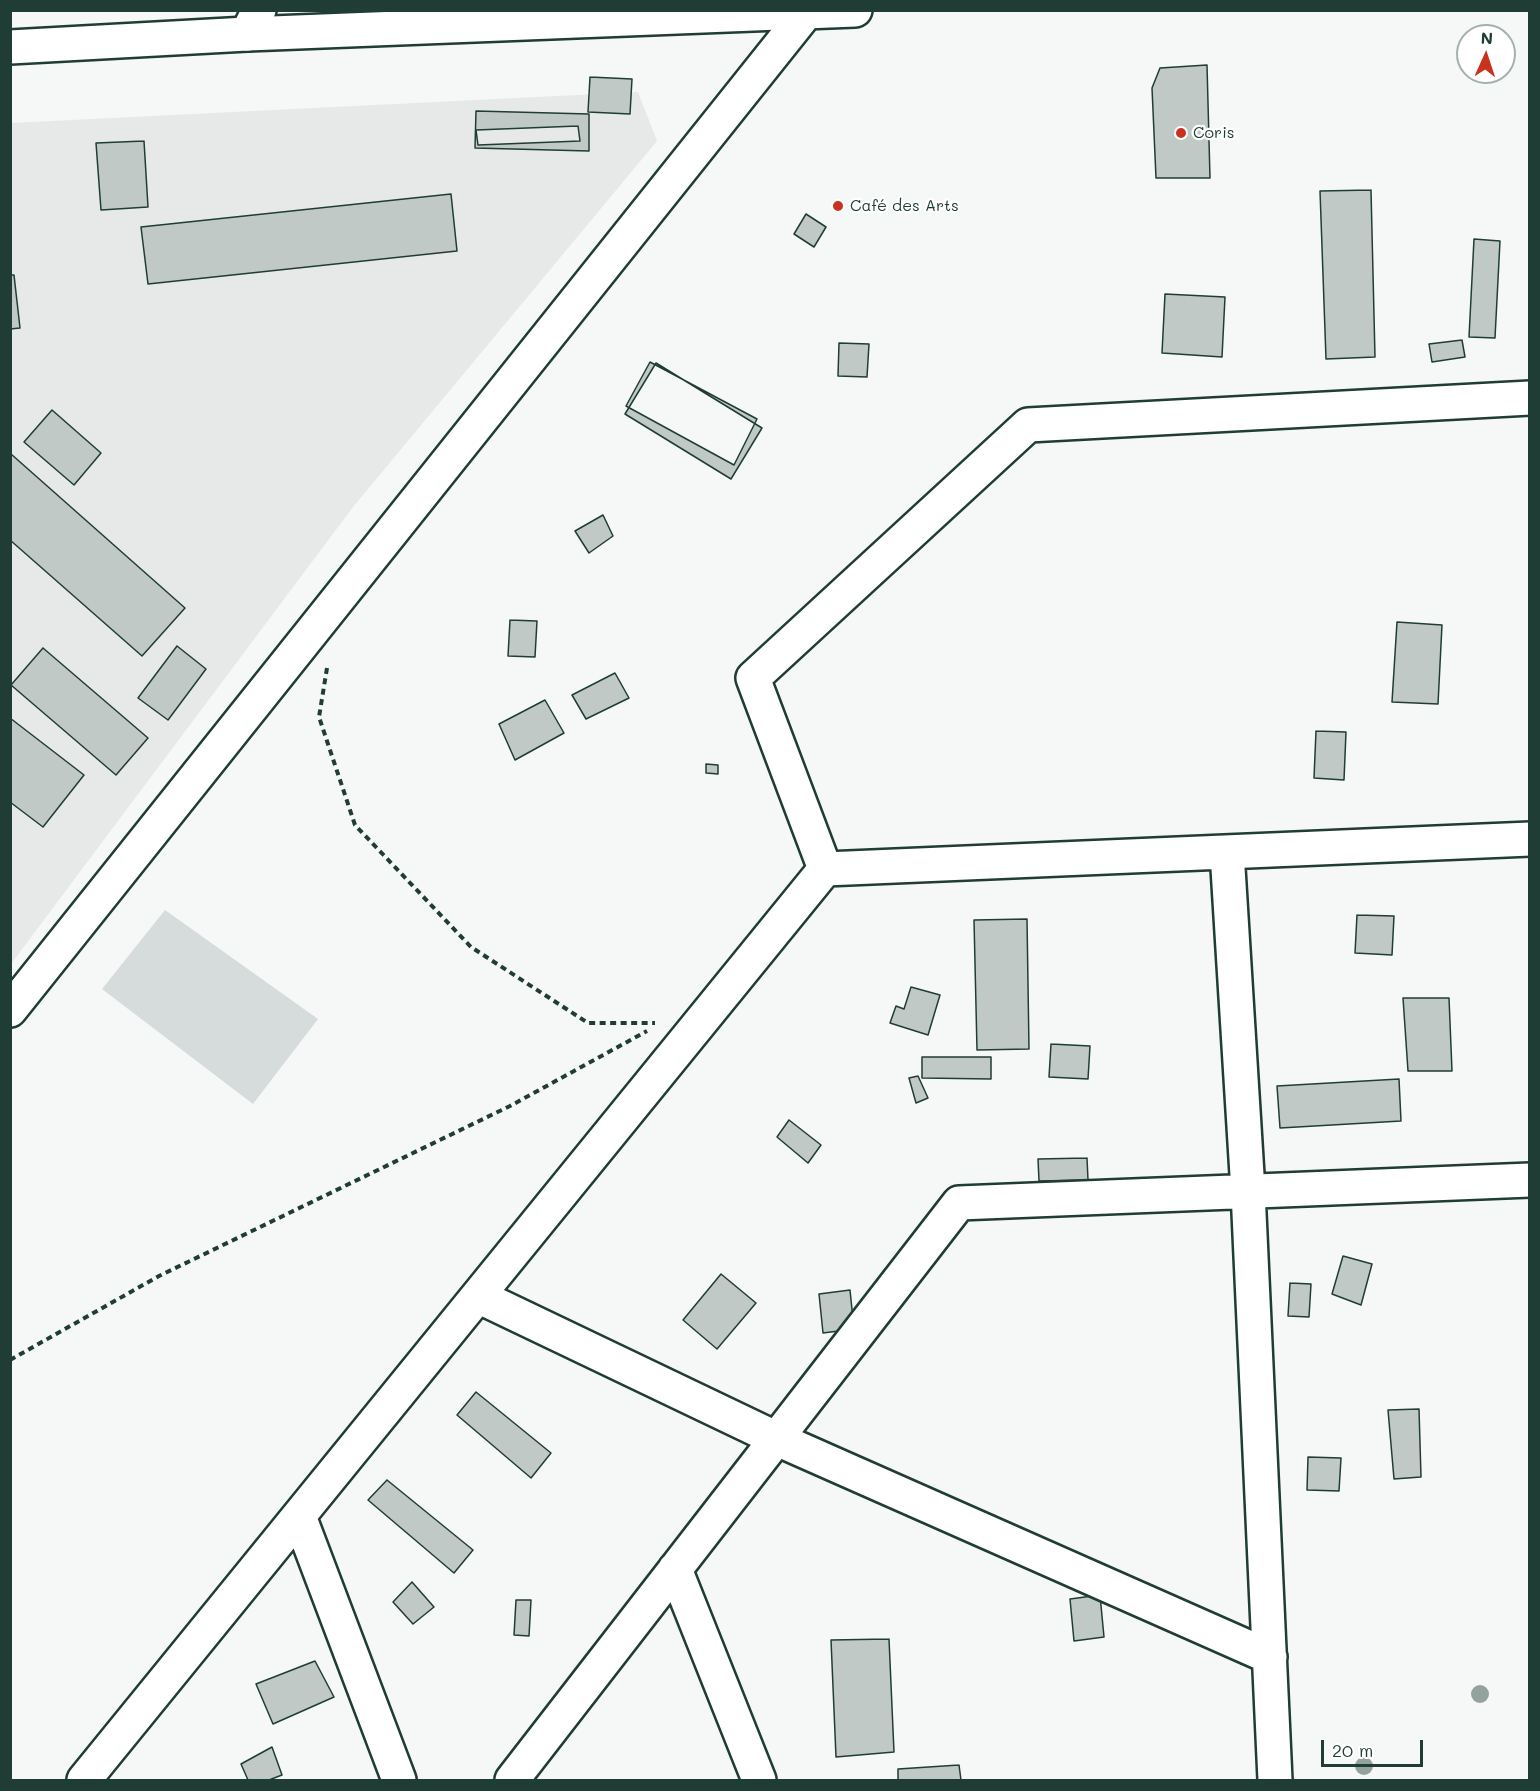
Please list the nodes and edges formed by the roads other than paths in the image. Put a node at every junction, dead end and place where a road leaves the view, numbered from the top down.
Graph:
1 (855, 10) edge
2 (805, 14) junction
3 (253, 22) edge
4 (10, 47) edge
5 (1530, 398) edge
6 (1530, 838) edge
7 (1227, 852) junction
8 (825, 868) junction
9 (10, 1010) edge
10 (1530, 1180) edge
11 (1248, 1191) junction
12 (478, 1296) junction
13 (777, 1439) junction
14 (299, 1516) junction
15 (675, 1569) junction
16 (1270, 1657) junction
17 (84, 1780) edge
18 (399, 1780) edge
19 (512, 1780) edge
20 (759, 1780) edge
21 (1275, 1780) edge

1 - 2 main road
2 - 3 main road
2 - 9 main road
3 - 4 main road
5 - 8 main road
6 - 7 main road
7 - 8 main road
7 - 11 main road
8 - 12 main road
10 - 11 main road
11 - 13 main road
11 - 16 main road
12 - 13 main road
12 - 14 main road
13 - 15 main road
13 - 16 main road
14 - 17 main road
14 - 18 main road
15 - 19 main road
15 - 20 main road
16 - 21 main road

